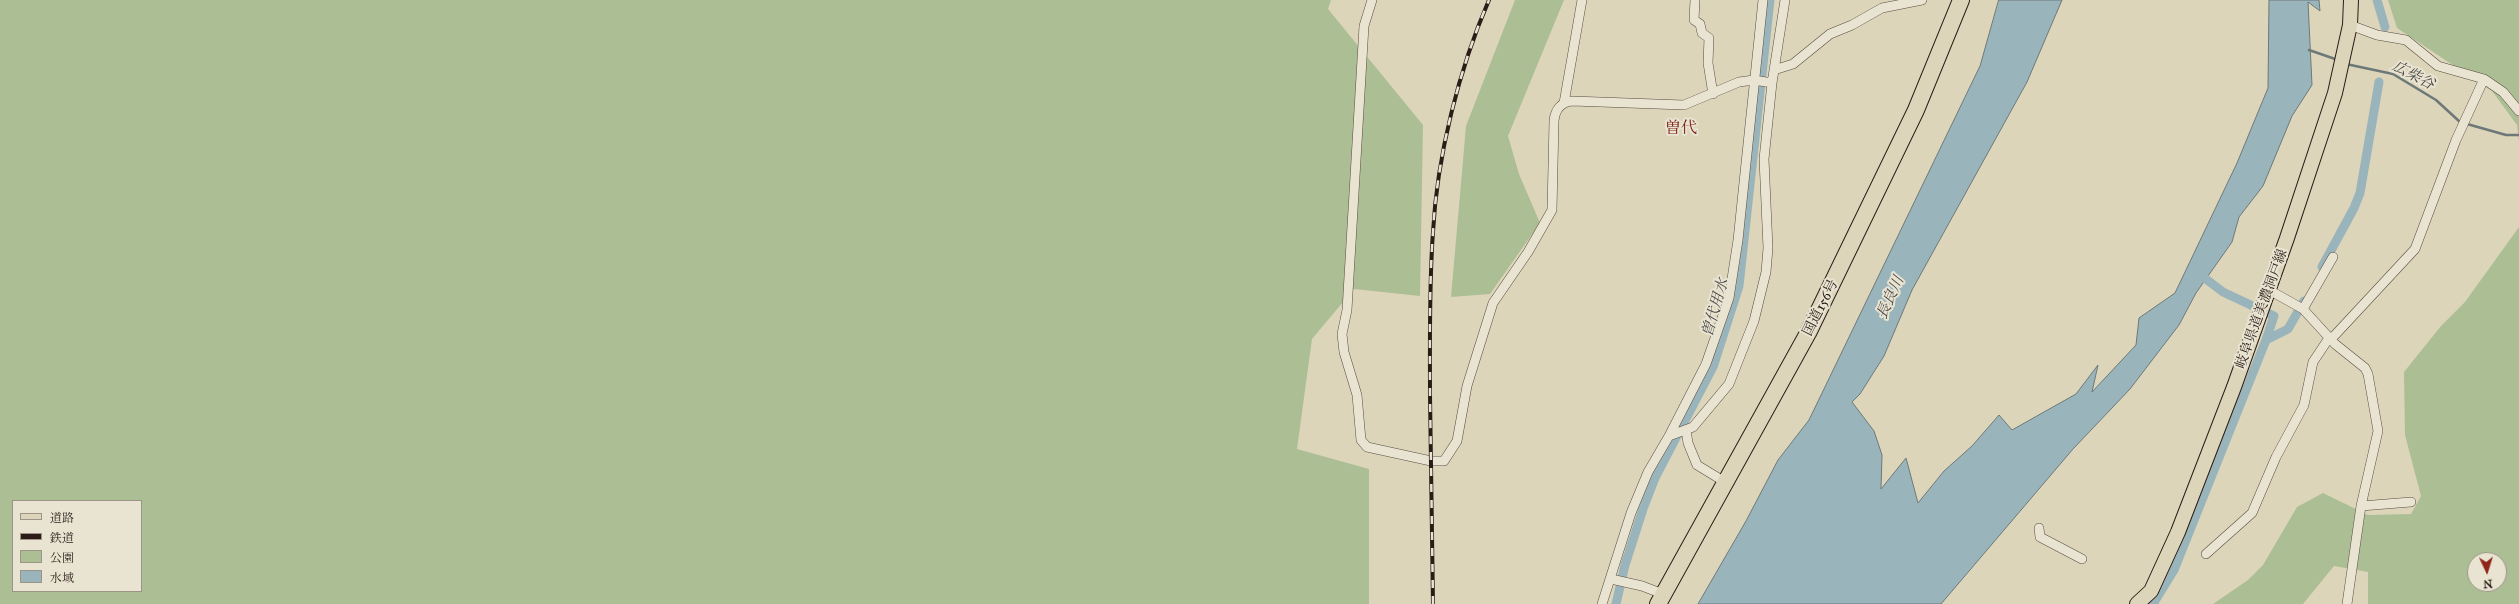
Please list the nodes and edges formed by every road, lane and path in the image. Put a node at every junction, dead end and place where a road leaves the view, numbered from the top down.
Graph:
1 (1372, 0) edge
2 (1582, 0) edge
3 (1695, 0) edge
4 (1763, 0) edge
5 (1785, 0) edge
6 (1922, 0) edge
7 (1961, 0) edge
8 (2351, 0) edge
9 (2350, 26) junction
10 (1774, 70) junction
11 (2484, 79) junction
12 (1763, 81) junction
13 (1713, 94) junction
14 (1564, 103) junction
15 (2519, 111) edge
16 (1756, 159) junction
17 (2333, 257) dead end
18 (2269, 290) junction
19 (2300, 306) junction
20 (2330, 338) junction
21 (1678, 433) junction
22 (1725, 482) junction
23 (2411, 502) dead end
24 (2361, 506) junction
25 (2039, 528) dead end
26 (2206, 554) dead end
27 (2082, 559) dead end
28 (1617, 580) junction
29 (1661, 599) edge
30 (1602, 604) edge
31 (2137, 604) edge
32 (2347, 604) edge

1 - 14 street
2 - 14 street
3 - 13 street
4 - 12 street
5 - 10 street
6 - 10 street
7 - 22 highway, 国道156号
8 - 9 main road, 岐阜県道美濃洞戸線
9 - 11 street
9 - 18 main road, 岐阜県道美濃洞戸線
10 - 12 street
11 - 15 street
11 - 20 street
12 - 13 street
12 - 16 street
12 - 16 street
13 - 14 street
16 - 21 street
16 - 21 street
17 - 19 street
18 - 19 street
18 - 31 main road, 岐阜県道美濃洞戸線
19 - 20 street
20 - 24 street
20 - 26 street
21 - 22 street
21 - 28 street
22 - 29 highway, 国道156号
23 - 24 street
24 - 32 street
25 - 27 street
28 - 29 street
28 - 30 street

